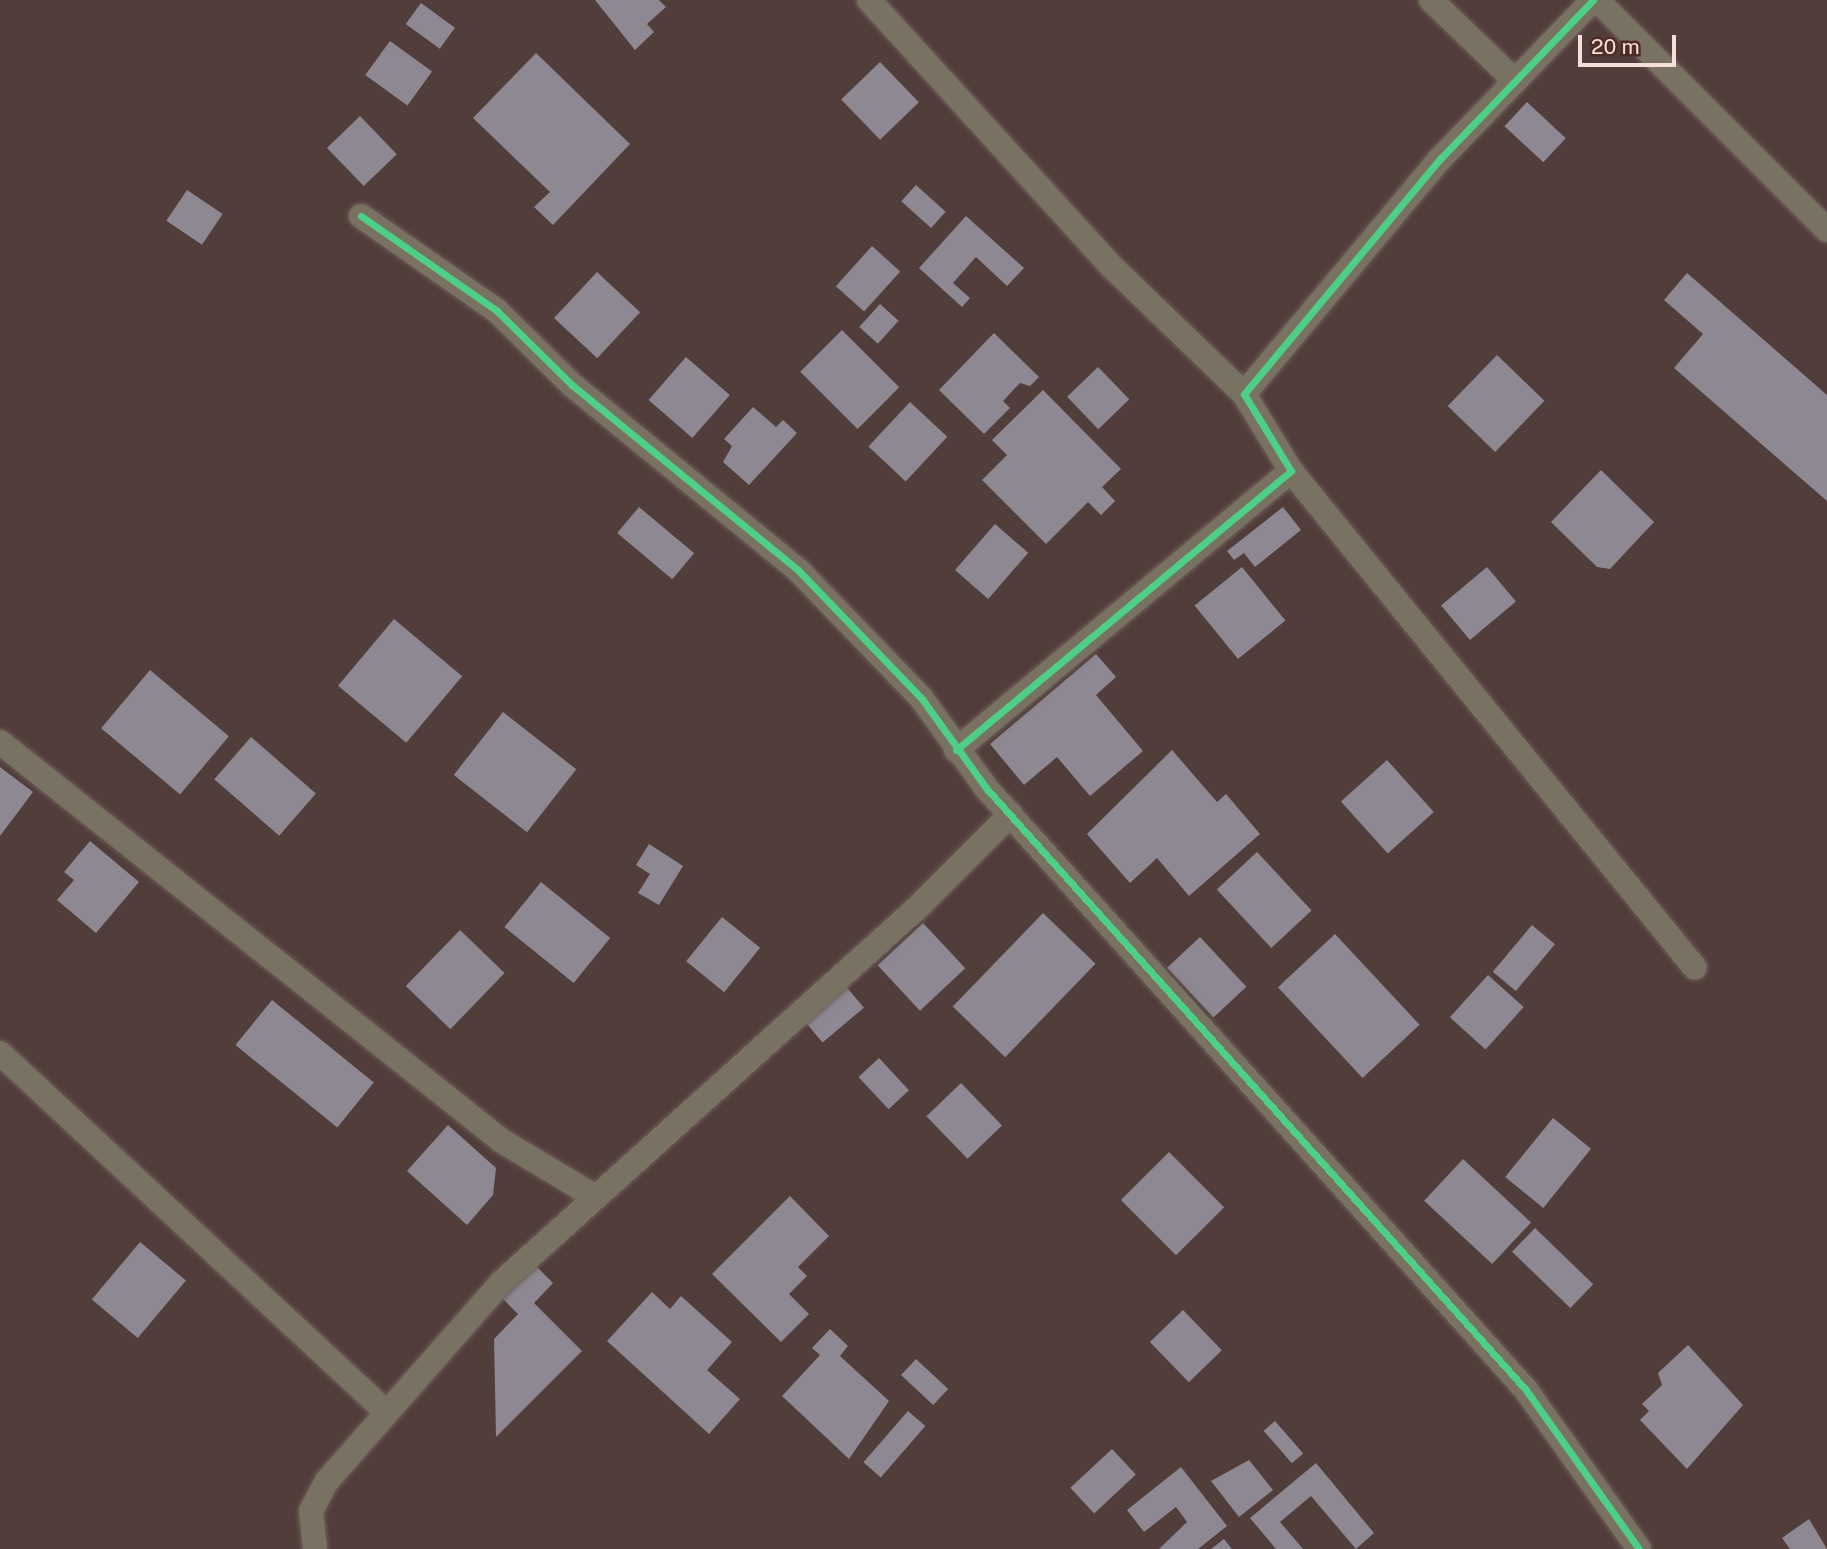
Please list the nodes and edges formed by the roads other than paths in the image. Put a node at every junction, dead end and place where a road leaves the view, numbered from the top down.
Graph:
1 (869, 0) edge
2 (1431, 0) edge
3 (1595, 0) edge
4 (1513, 79) junction
5 (361, 216) dead end
6 (1827, 230) edge
7 (1244, 394) junction
8 (1291, 471) junction
9 (0, 743) edge
10 (956, 750) junction
11 (1011, 814) junction
12 (1695, 968) dead end
13 (0, 1053) edge
14 (594, 1196) junction
15 (384, 1410) junction
16 (315, 1549) edge
17 (1639, 1549) edge

1 - 7 street
2 - 4 street
3 - 4 street
3 - 6 street
4 - 7 street
5 - 10 street
7 - 8 street
8 - 10 street
8 - 12 street
9 - 14 street
10 - 11 street
11 - 14 street
11 - 17 street
13 - 15 street
14 - 15 street
15 - 16 street

